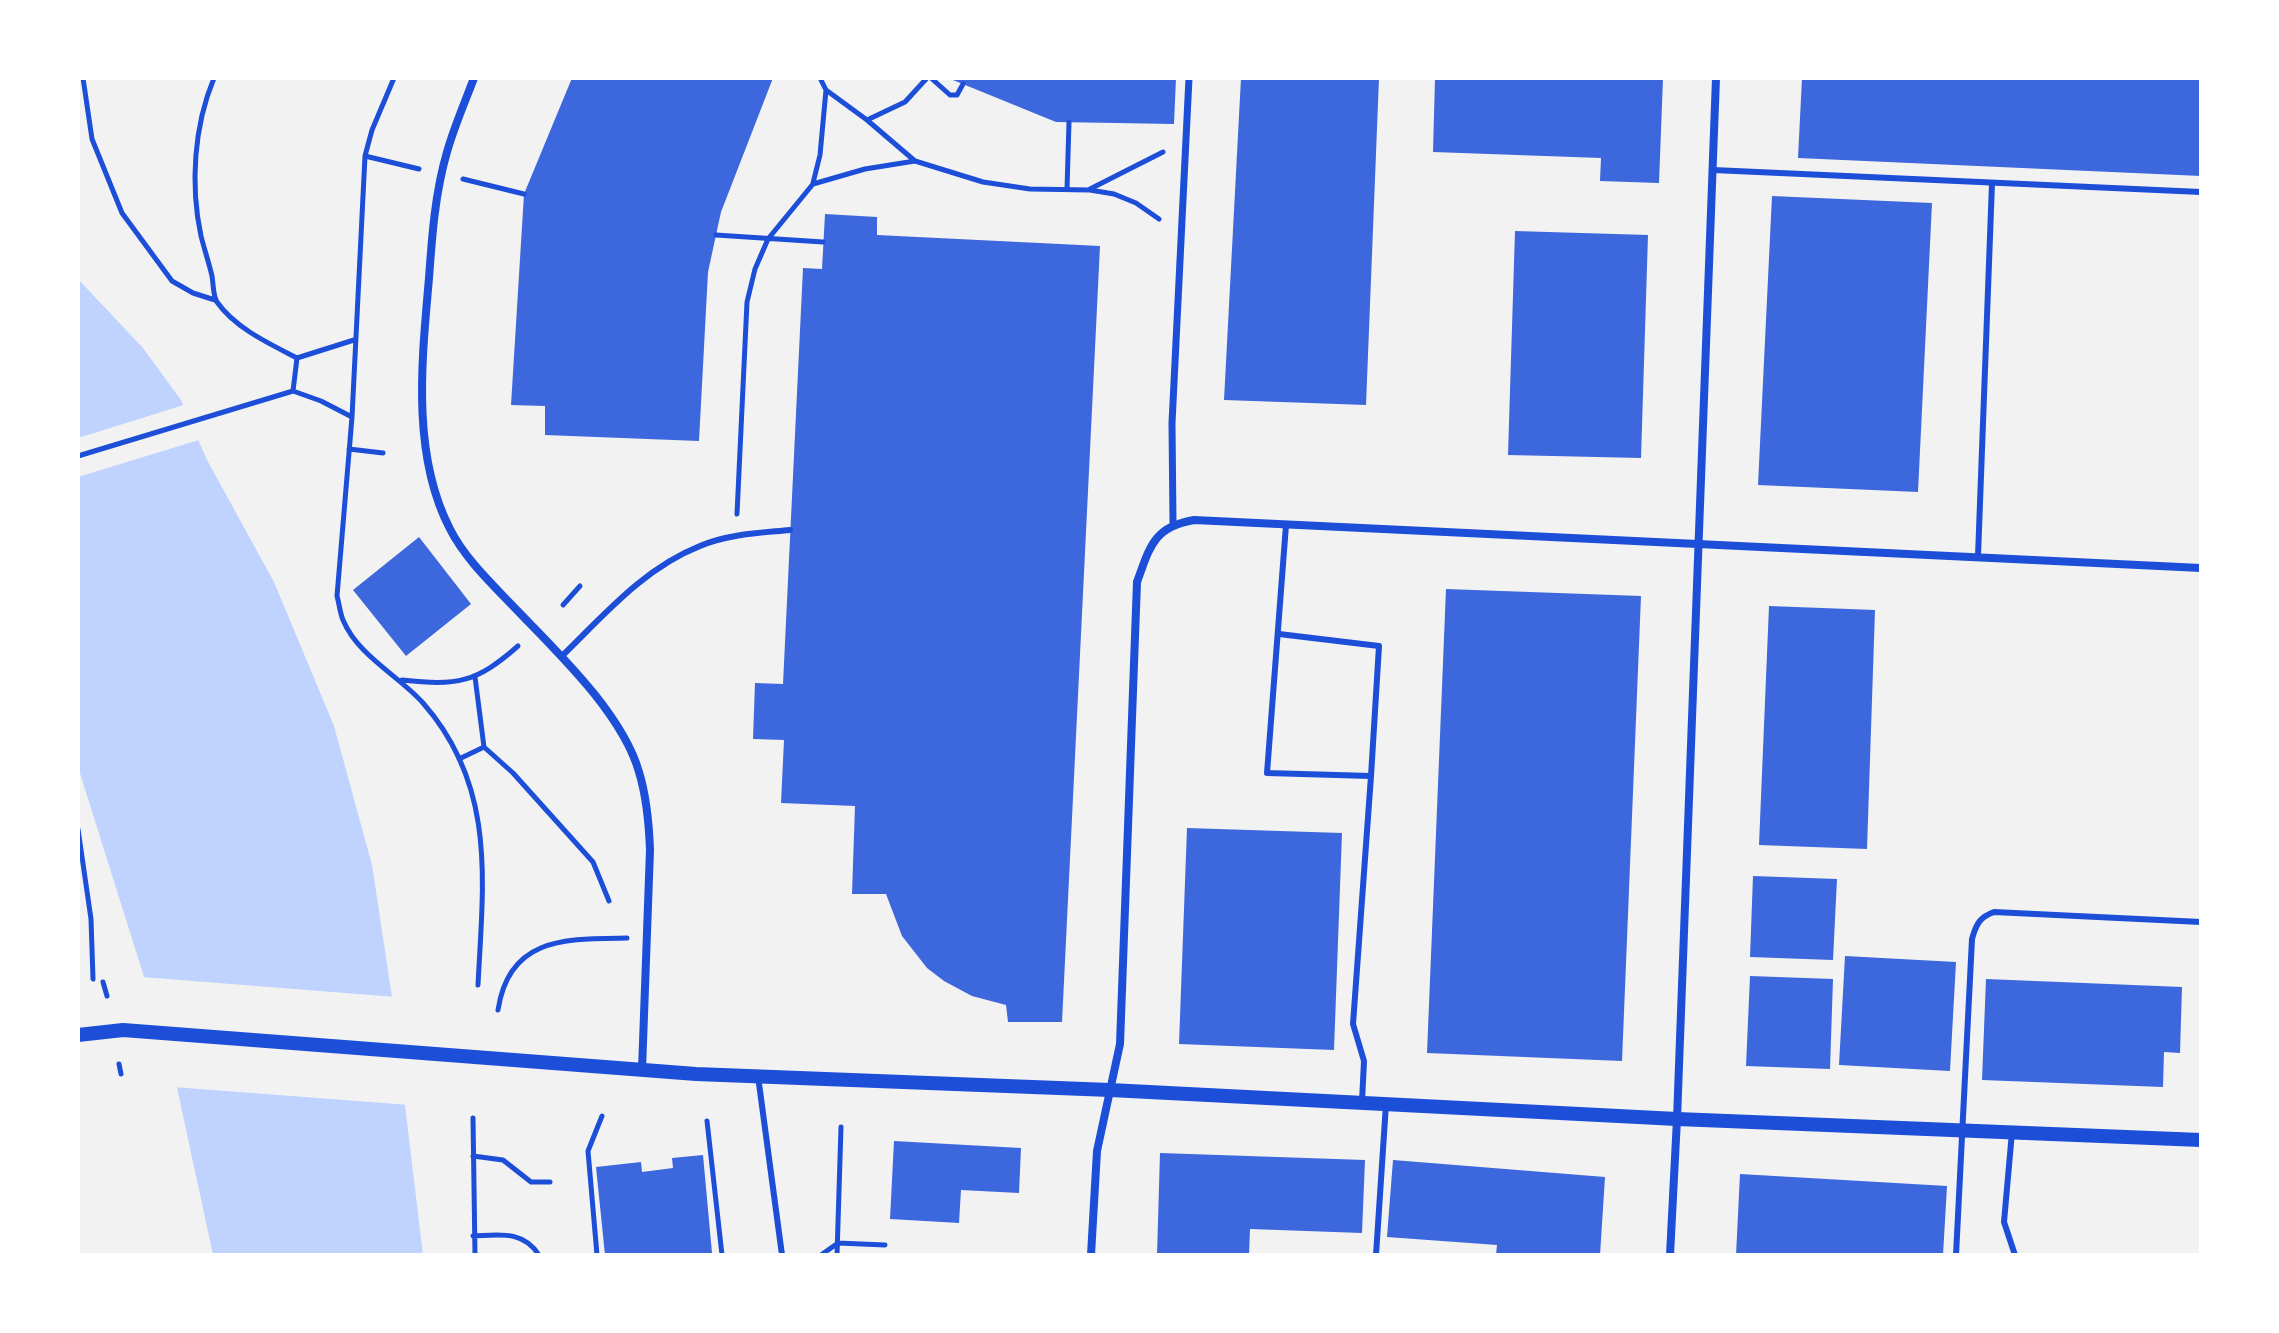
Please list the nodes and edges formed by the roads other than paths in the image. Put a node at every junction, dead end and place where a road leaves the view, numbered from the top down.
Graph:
1 (474, 78) edge
2 (1189, 78) edge
3 (1716, 78) edge
4 (1713, 170) junction
5 (1992, 183) junction
6 (2201, 192) edge
7 (1173, 524) junction
8 (1286, 525) junction
9 (790, 530) dead end
10 (1698, 544) junction
11 (1978, 556) junction
12 (2201, 568) edge
13 (1279, 634) junction
14 (562, 656) junction
15 (1371, 776) junction
16 (2201, 922) edge
17 (78, 1035) edge
18 (642, 1070) junction
19 (758, 1076) junction
20 (1110, 1090) junction
21 (1362, 1102) junction
22 (1386, 1104) junction
23 (1677, 1119) junction
24 (1964, 1130) junction
25 (2012, 1132) junction
26 (2201, 1140) edge
27 (782, 1255) edge
28 (1091, 1255) edge
29 (1376, 1255) edge
30 (1670, 1255) edge
31 (1956, 1255) edge
32 (2015, 1255) edge

1 - 14 street
2 - 7 street
3 - 4 street
4 - 5 lane
4 - 10 street
5 - 6 lane
5 - 11 lane
7 - 8 street
7 - 20 street
8 - 10 street
8 - 13 lane
9 - 14 lane
10 - 11 street
10 - 23 street
11 - 12 street
13 - 15 lane
13 - 15 lane
14 - 18 street
15 - 21 lane
16 - 24 lane
17 - 18 street
18 - 19 street
19 - 20 street
19 - 27 lane
20 - 21 street
20 - 28 street
21 - 22 street
22 - 23 street
22 - 29 lane
23 - 24 street
23 - 30 street
24 - 25 street
24 - 31 lane
25 - 26 street
25 - 32 lane

